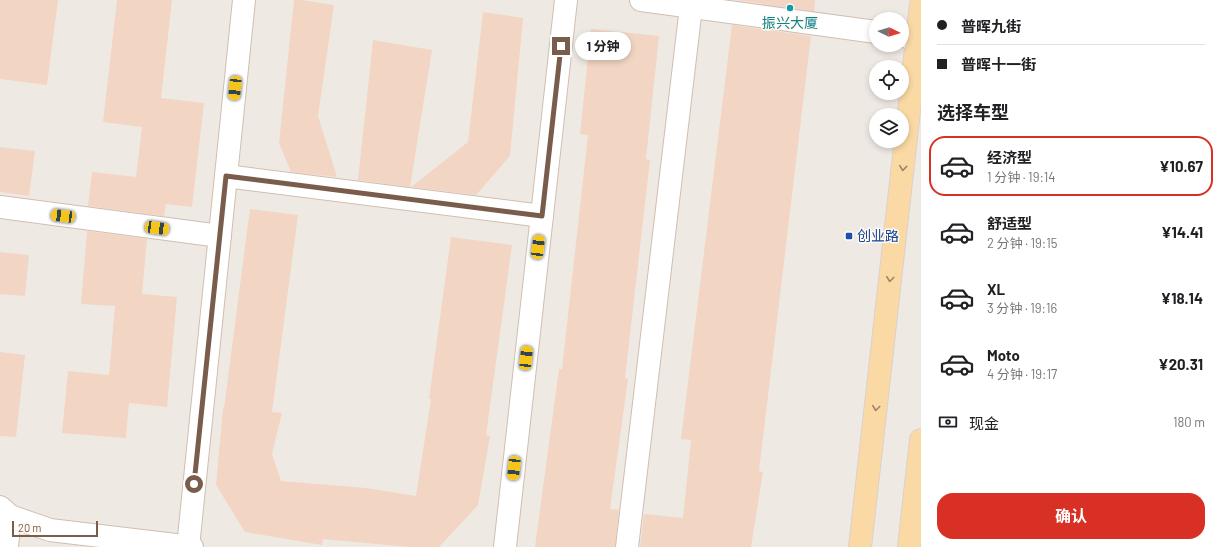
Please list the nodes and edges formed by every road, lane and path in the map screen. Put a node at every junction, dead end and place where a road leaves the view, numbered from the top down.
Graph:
1 (244, 0) edge
2 (566, 0) edge
3 (642, 0) edge
4 (921, 4) edge
5 (691, 7) junction
6 (869, 31) edge
7 (910, 37) edge
8 (226, 176) junction
9 (0, 207) edge
10 (542, 216) junction
11 (220, 236) junction
12 (921, 440) edge
13 (5, 512) edge
14 (188, 546) edge
15 (7, 547) edge
16 (192, 547) edge
17 (505, 547) edge
18 (627, 547) edge
19 (860, 547) edge
20 (910, 547) edge

1 - 8 street
2 - 10 street
3 - 5 street
4 - 7 main road
5 - 6 street
5 - 18 street
7 -> 19 main road
8 - 10 street
8 - 11 street
9 - 11 street
10 - 17 street
11 - 14 street
12 - 20 main road
13 - 14 street
13 - 15 street
14 - 16 street

